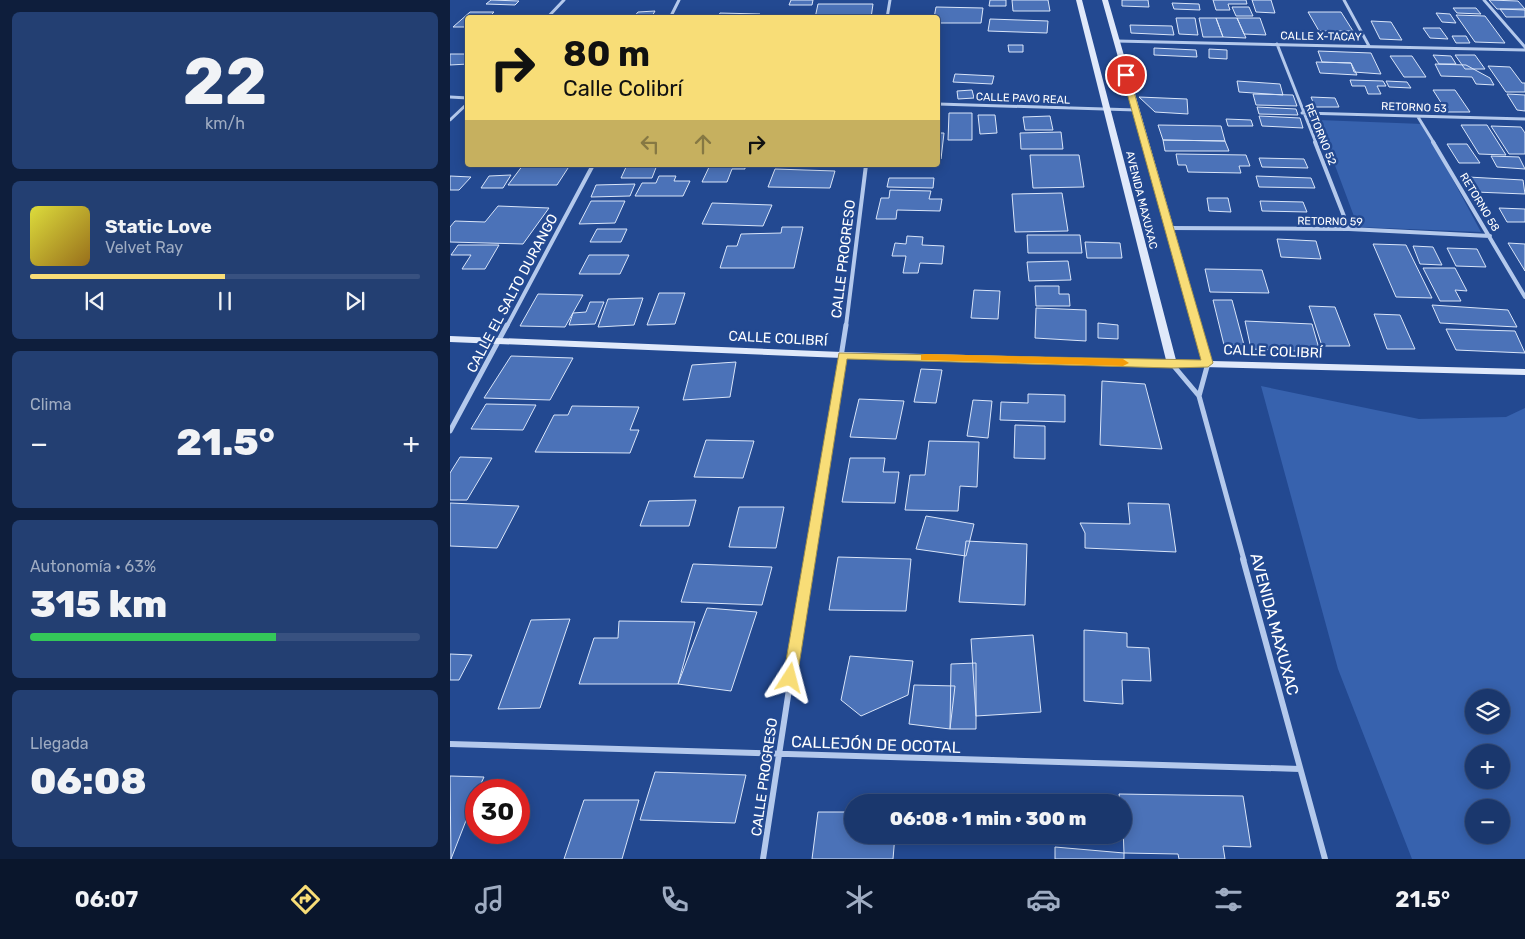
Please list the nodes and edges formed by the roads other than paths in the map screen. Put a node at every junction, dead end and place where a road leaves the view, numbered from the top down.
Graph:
1 (564, 0) edge
2 (678, 0) edge
3 (890, 0) edge
4 (1079, 0) edge
5 (1104, 0) edge
6 (1344, 0) edge
7 (1484, 0) edge
8 (550, 15) edge
9 (671, 15) edge
10 (888, 15) edge
11 (1116, 40) junction
12 (1277, 44) junction
13 (1369, 46) junction
14 (1525, 48) edge
15 (450, 97) edge
16 (465, 98) edge
17 (940, 104) edge
18 (465, 106) edge
19 (1107, 110) junction
20 (1136, 110) junction
21 (1302, 112) junction
22 (1418, 116) junction
23 (1525, 119) edge
24 (450, 120) edge
25 (592, 167) edge
26 (866, 167) edge
27 (1170, 228) junction
28 (1349, 229) junction
29 (1490, 236) junction
30 (1525, 297) edge
31 (450, 339) edge
32 (501, 340) junction
33 (842, 355) junction
34 (1208, 363) junction
35 (1172, 364) junction
36 (1525, 372) edge
37 (1199, 396) junction
38 (450, 431) edge
39 (450, 744) edge
40 (778, 754) junction
41 (1300, 769) junction
42 (763, 859) edge
43 (1325, 859) edge

1 - 8 street
2 - 9 street
3 - 10 street
4 - 19 street, AVENIDA MAXUXAC
5 - 11 street, AVENIDA MAXUXAC
6 - 13 street
7 - 14 street
11 - 12 street, CALLE X-TACAY
11 - 20 street, AVENIDA MAXUXAC
12 - 13 street, CALLE X-TACAY
12 - 21 street, RETORNO 52
13 - 14 street, CALLE X-TACAY
15 - 16 street
17 - 19 street, CALLE PAVO REAL
18 - 24 street
19 - 20 street, CALLE PAVO REAL
19 - 35 street, AVENIDA MAXUXAC
20 - 27 street, AVENIDA MAXUXAC
21 - 22 street, RETORNO 53
21 - 28 street, RETORNO 52
22 - 23 street, RETORNO 53
22 - 29 street, RETORNO 58
25 - 32 street, CALLE EL SALTO DURANGO
26 - 33 street, CALLE PROGRESO
27 - 28 street, RETORNO 59
27 - 34 street, AVENIDA MAXUXAC
28 - 29 street, RETORNO 59
29 - 30 street, RETORNO 58
31 - 32 street, CALLE COLIBRÍ
32 - 33 street, CALLE COLIBRÍ
32 - 38 street, CALLE EL SALTO DURANGO
33 - 35 street, CALLE COLIBRÍ
33 - 40 street, CALLE PROGRESO
34 - 35 street, CALLE COLIBRÍ
34 - 36 street, CALLE COLIBRÍ
34 - 37 street
35 - 37 street, AVENIDA MAXUXAC
37 - 41 street, AVENIDA MAXUXAC
39 - 40 street, CALLEJÓN DE OCOTAL
40 - 41 street, CALLEJÓN DE OCOTAL
40 - 42 street, CALLE PROGRESO
41 - 43 street, AVENIDA MAXUXAC

